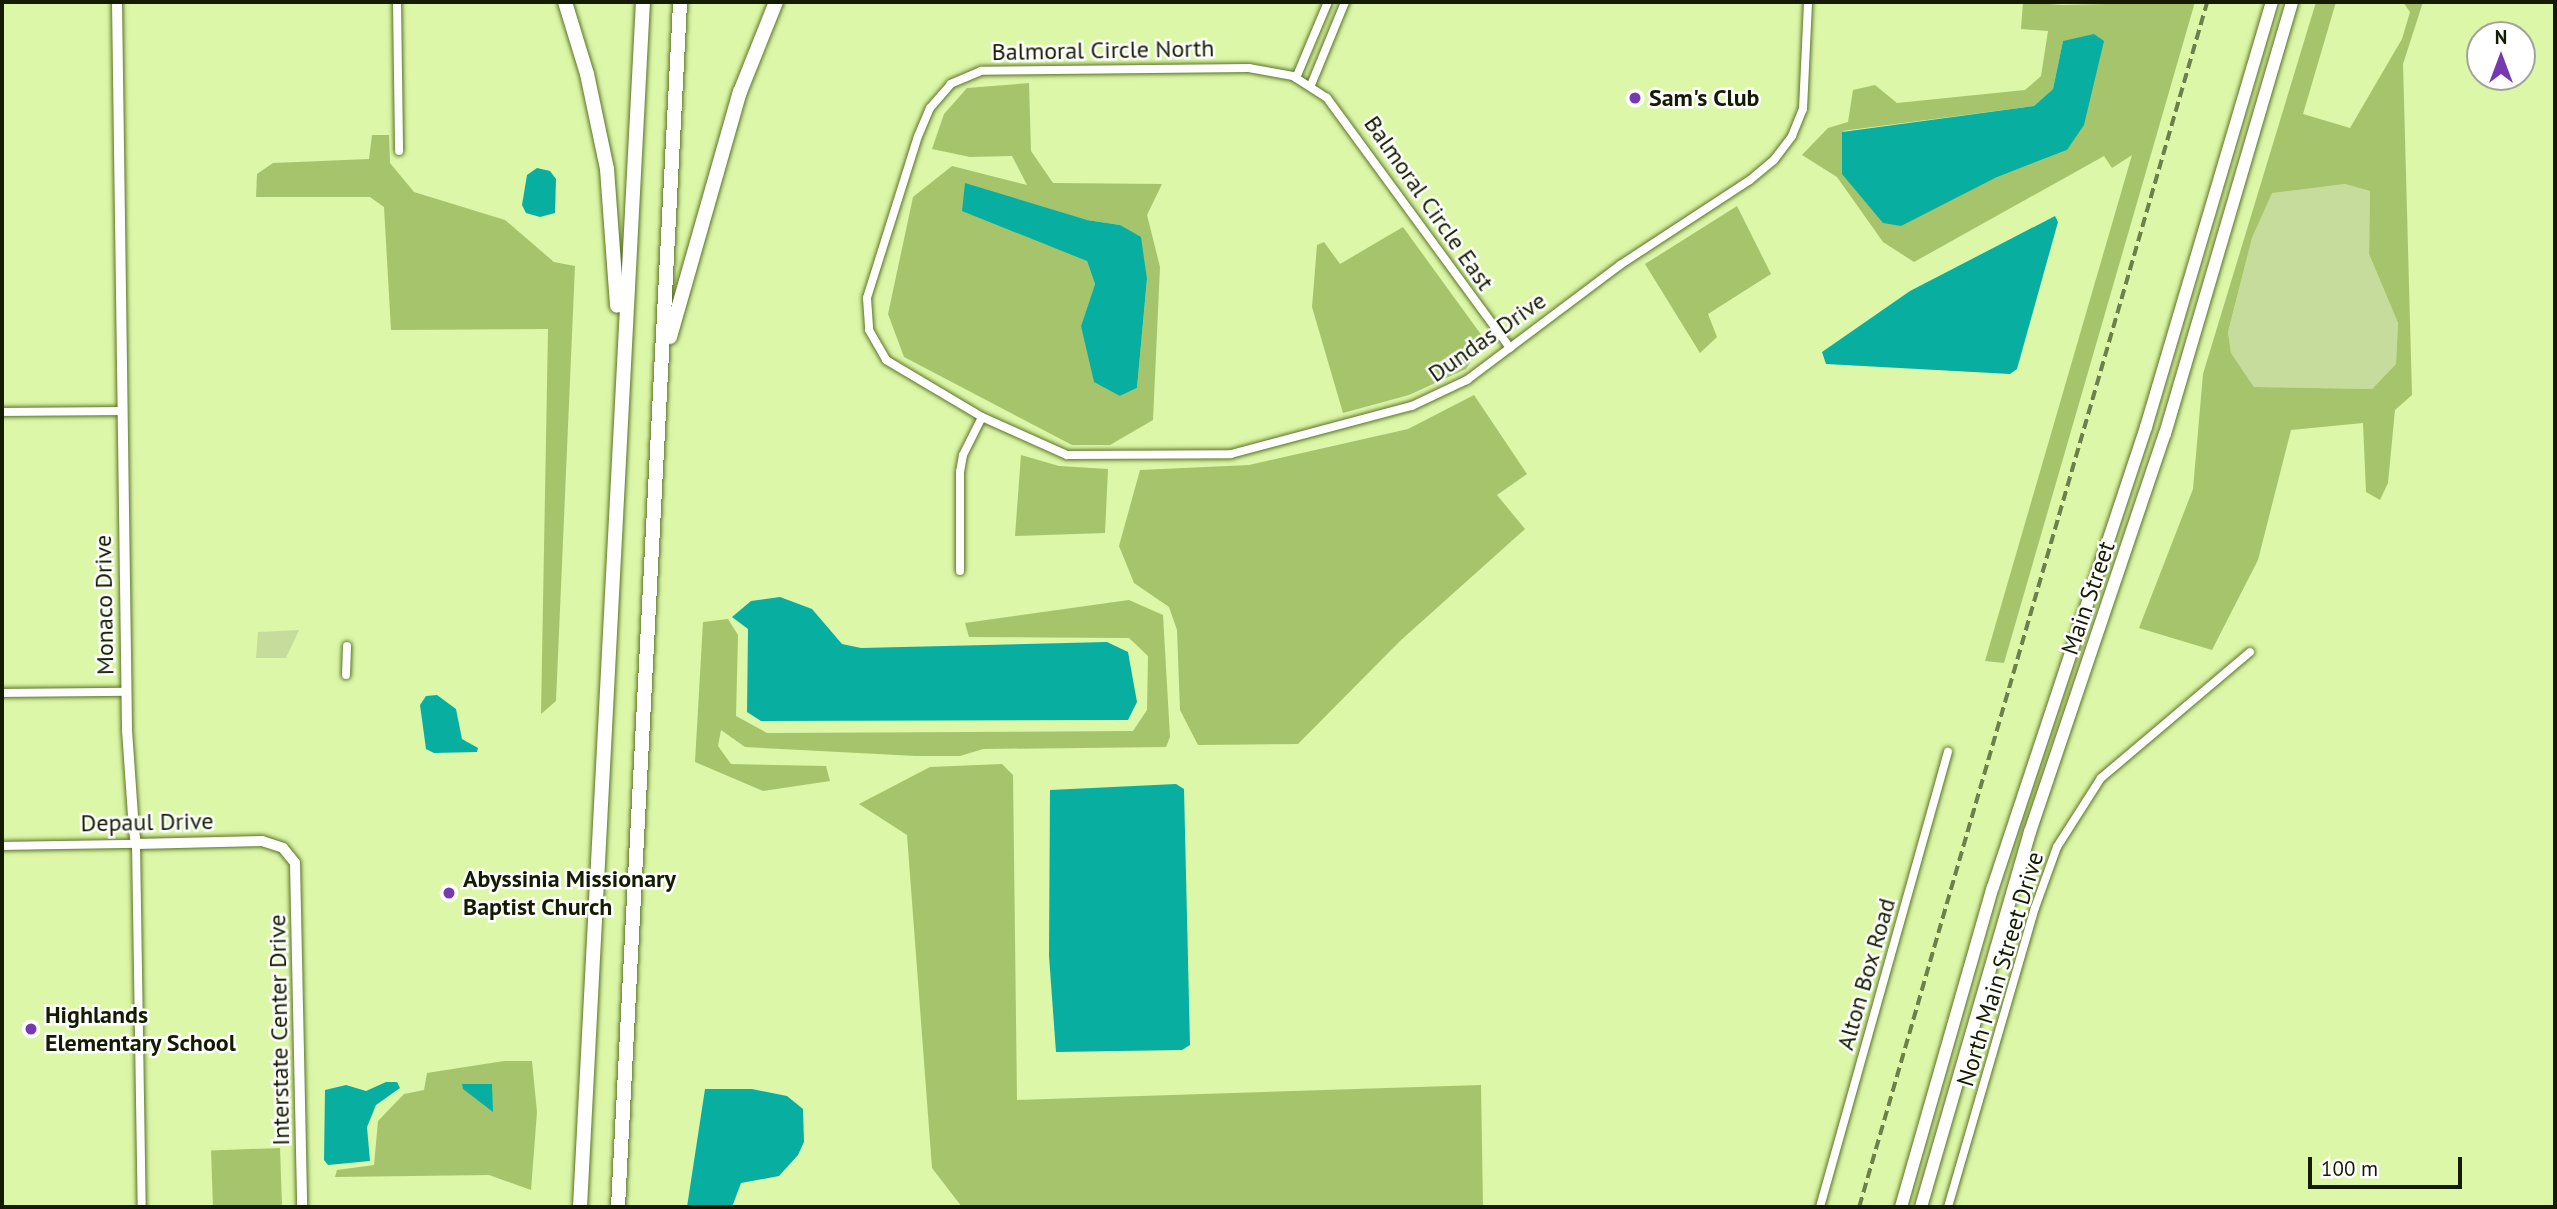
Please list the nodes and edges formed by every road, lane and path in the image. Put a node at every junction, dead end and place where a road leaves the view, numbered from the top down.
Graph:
1 (117, 2) edge
2 (397, 2) edge
3 (565, 2) edge
4 (643, 2) edge
5 (680, 2) edge
6 (776, 2) edge
7 (1328, 2) edge
8 (1345, 2) edge
9 (1808, 2) edge
10 (2272, 2) edge
11 (2292, 2) edge
12 (966, 76) joint
13 (1296, 78) junction
14 (1311, 85) junction
15 (399, 151) dead end
16 (1510, 348) junction
17 (621, 364) junction
18 (662, 373) junction
19 (123, 411) junction
20 (2, 412) edge
21 (982, 417) junction
22 (2147, 427) junction
23 (2165, 434) junction
24 (960, 571) dead end
25 (346, 646) dead end
26 (2250, 652) dead end
27 (346, 675) dead end
28 (127, 692) junction
29 (2, 693) edge
30 (1948, 752) dead end
31 (136, 844) junction
32 (2, 846) edge
33 (290, 854) joint
34 (142, 1207) edge
35 (302, 1207) edge
36 (580, 1207) edge
37 (618, 1207) edge
38 (1820, 1207) edge
39 (1901, 1207) edge
40 (1921, 1207) edge
41 (1948, 1207) edge

1 - 19 street, Monaco Drive
2 - 15 street
3 - 17 highway
4 - 17 highway
5 - 18 highway
6 - 18 highway
7 - 13 street
8 - 14 street
9 - 16 street, Dundas Drive
10 - 22 main road, Main Street
11 - 23 main road, Main Street
12 - 13 street, Balmoral Circle North
12 - 21 street, Dundas Drive
13 - 14 street, Balmoral Circle North
14 - 16 street, Balmoral Circle East
16 - 21 street, Dundas Drive
17 - 36 highway
18 - 37 highway
19 - 20 street
19 - 28 street, Monaco Drive
21 - 24 street
22 - 23 street
22 - 39 main road, Main Street
23 - 40 main road, Main Street
25 - 27 street
26 - 41 street, North Main Street Drive
28 - 29 street
28 - 31 street, Monaco Drive
30 - 38 street, Alton Box Road
31 - 32 street, Depaul Drive
31 - 33 street, Depaul Drive
31 - 34 street, Monaco Drive
33 - 35 street, Interstate Center Drive

